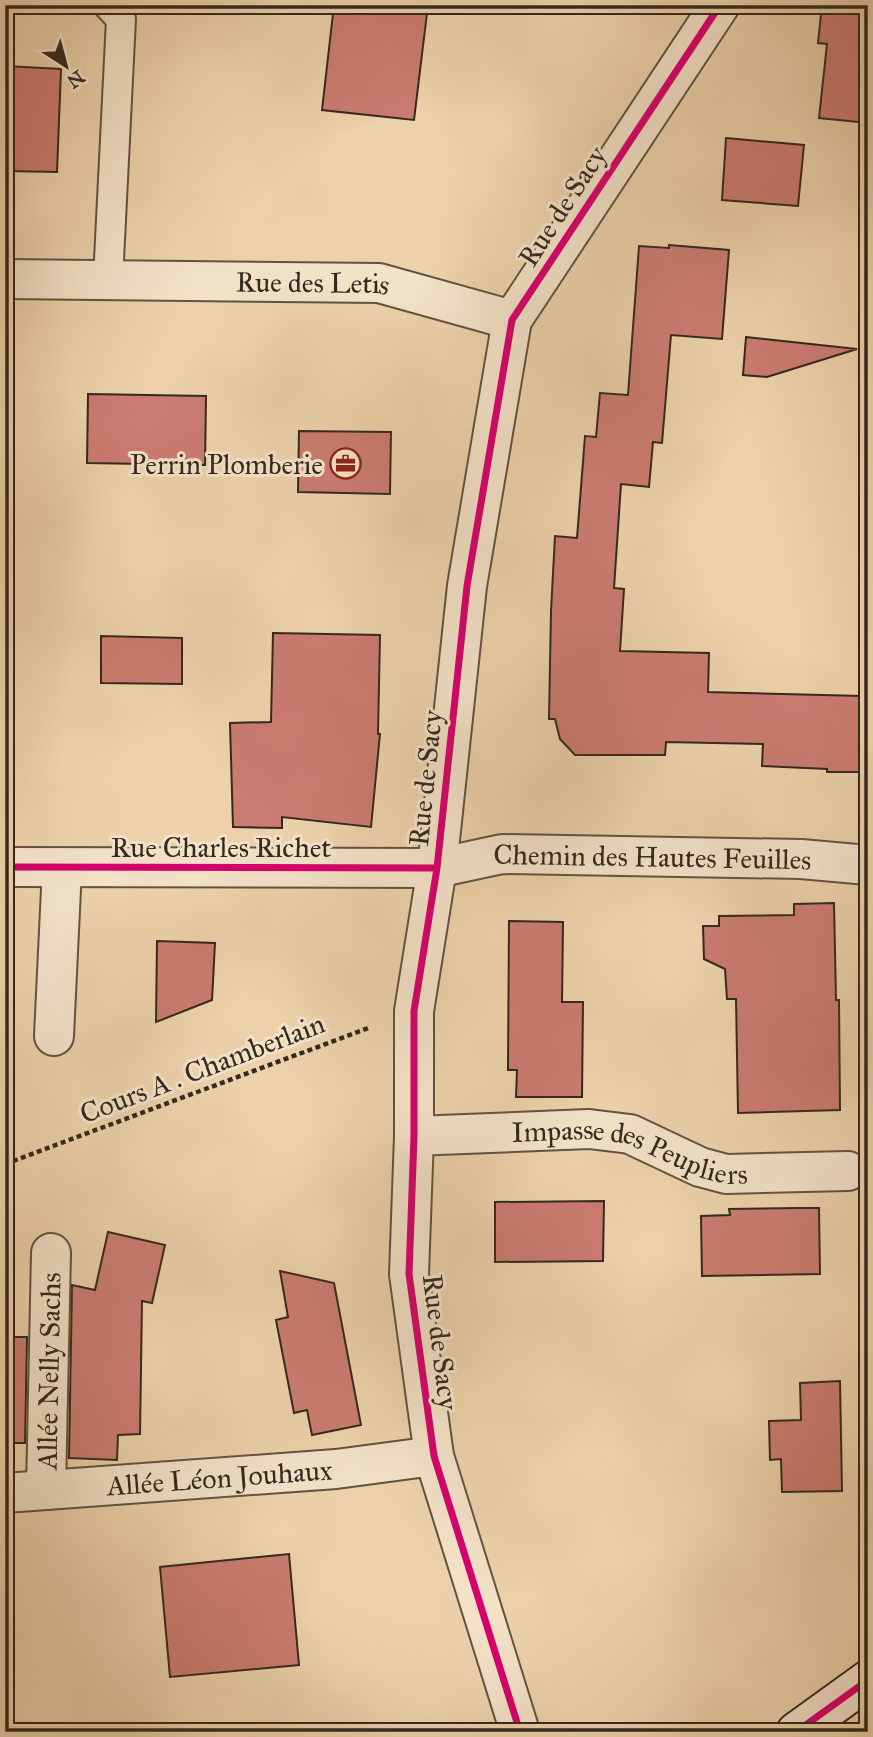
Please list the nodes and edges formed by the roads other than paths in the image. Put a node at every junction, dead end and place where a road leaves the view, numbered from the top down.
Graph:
1 (720, 5) edge
2 (115, 12) edge
3 (5, 279) edge
4 (108, 281) junction
5 (512, 320) junction
6 (868, 865) edge
7 (5, 867) edge
8 (62, 868) junction
9 (437, 868) junction
10 (54, 1036) dead end
11 (414, 1136) junction
12 (848, 1171) dead end
13 (51, 1253) dead end
14 (434, 1456) junction
15 (46, 1490) junction
16 (5, 1493) edge
17 (868, 1680) edge
18 (520, 1732) edge
19 (796, 1732) edge

1 - 5 street, Rue de Sacy
2 - 4 lane
3 - 4 street, Rue des Letis
4 - 5 street, Rue des Letis
5 - 9 street, Rue de Sacy
6 - 9 street, Chemin des Hautes Feuilles
7 - 8 street, Rue Charles Richet
8 - 9 street, Rue Charles Richet
8 - 10 street
9 - 11 street, Rue de Sacy
11 - 12 street, Impasse des Peupliers
11 - 14 street, Rue de Sacy
13 - 15 street, Allée Nelly Sachs
14 - 15 street, Allée Léon Jouhaux
14 - 18 street, Rue de Sacy
15 - 16 street, Allée Léon Jouhaux
17 - 19 street

